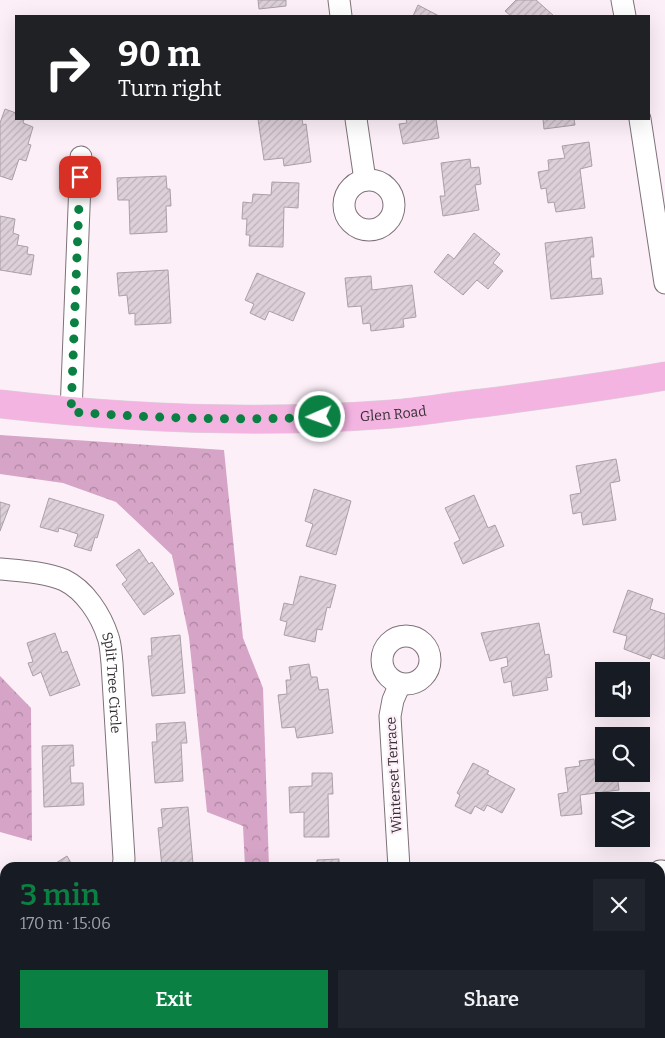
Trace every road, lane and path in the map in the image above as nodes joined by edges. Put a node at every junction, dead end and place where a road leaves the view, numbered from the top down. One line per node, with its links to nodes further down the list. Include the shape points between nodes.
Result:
1 (339, 0): 3 (street)
2 (622, 0): 4 (street)
3 (341, 15)
4 (625, 15)
5 (356, 120): 8 (street)
6 (640, 120): 9 (street)
7 (81, 157): 12 (street)
8 (365, 180)
9 (665, 283)
10 (665, 376): 12 (main road, Glen Road, via 393,414 234,419)
11 (0, 404): 12 (main road, Glen Road)
12 (71, 412)
13 (0, 569): 15 (street, Split Tree Circle, via 40,573 65,581 86,597 108,637)
14 (400, 684): 16 (street, Winterset Terrace, via 390,716)
15 (123, 862)
16 (399, 862)

